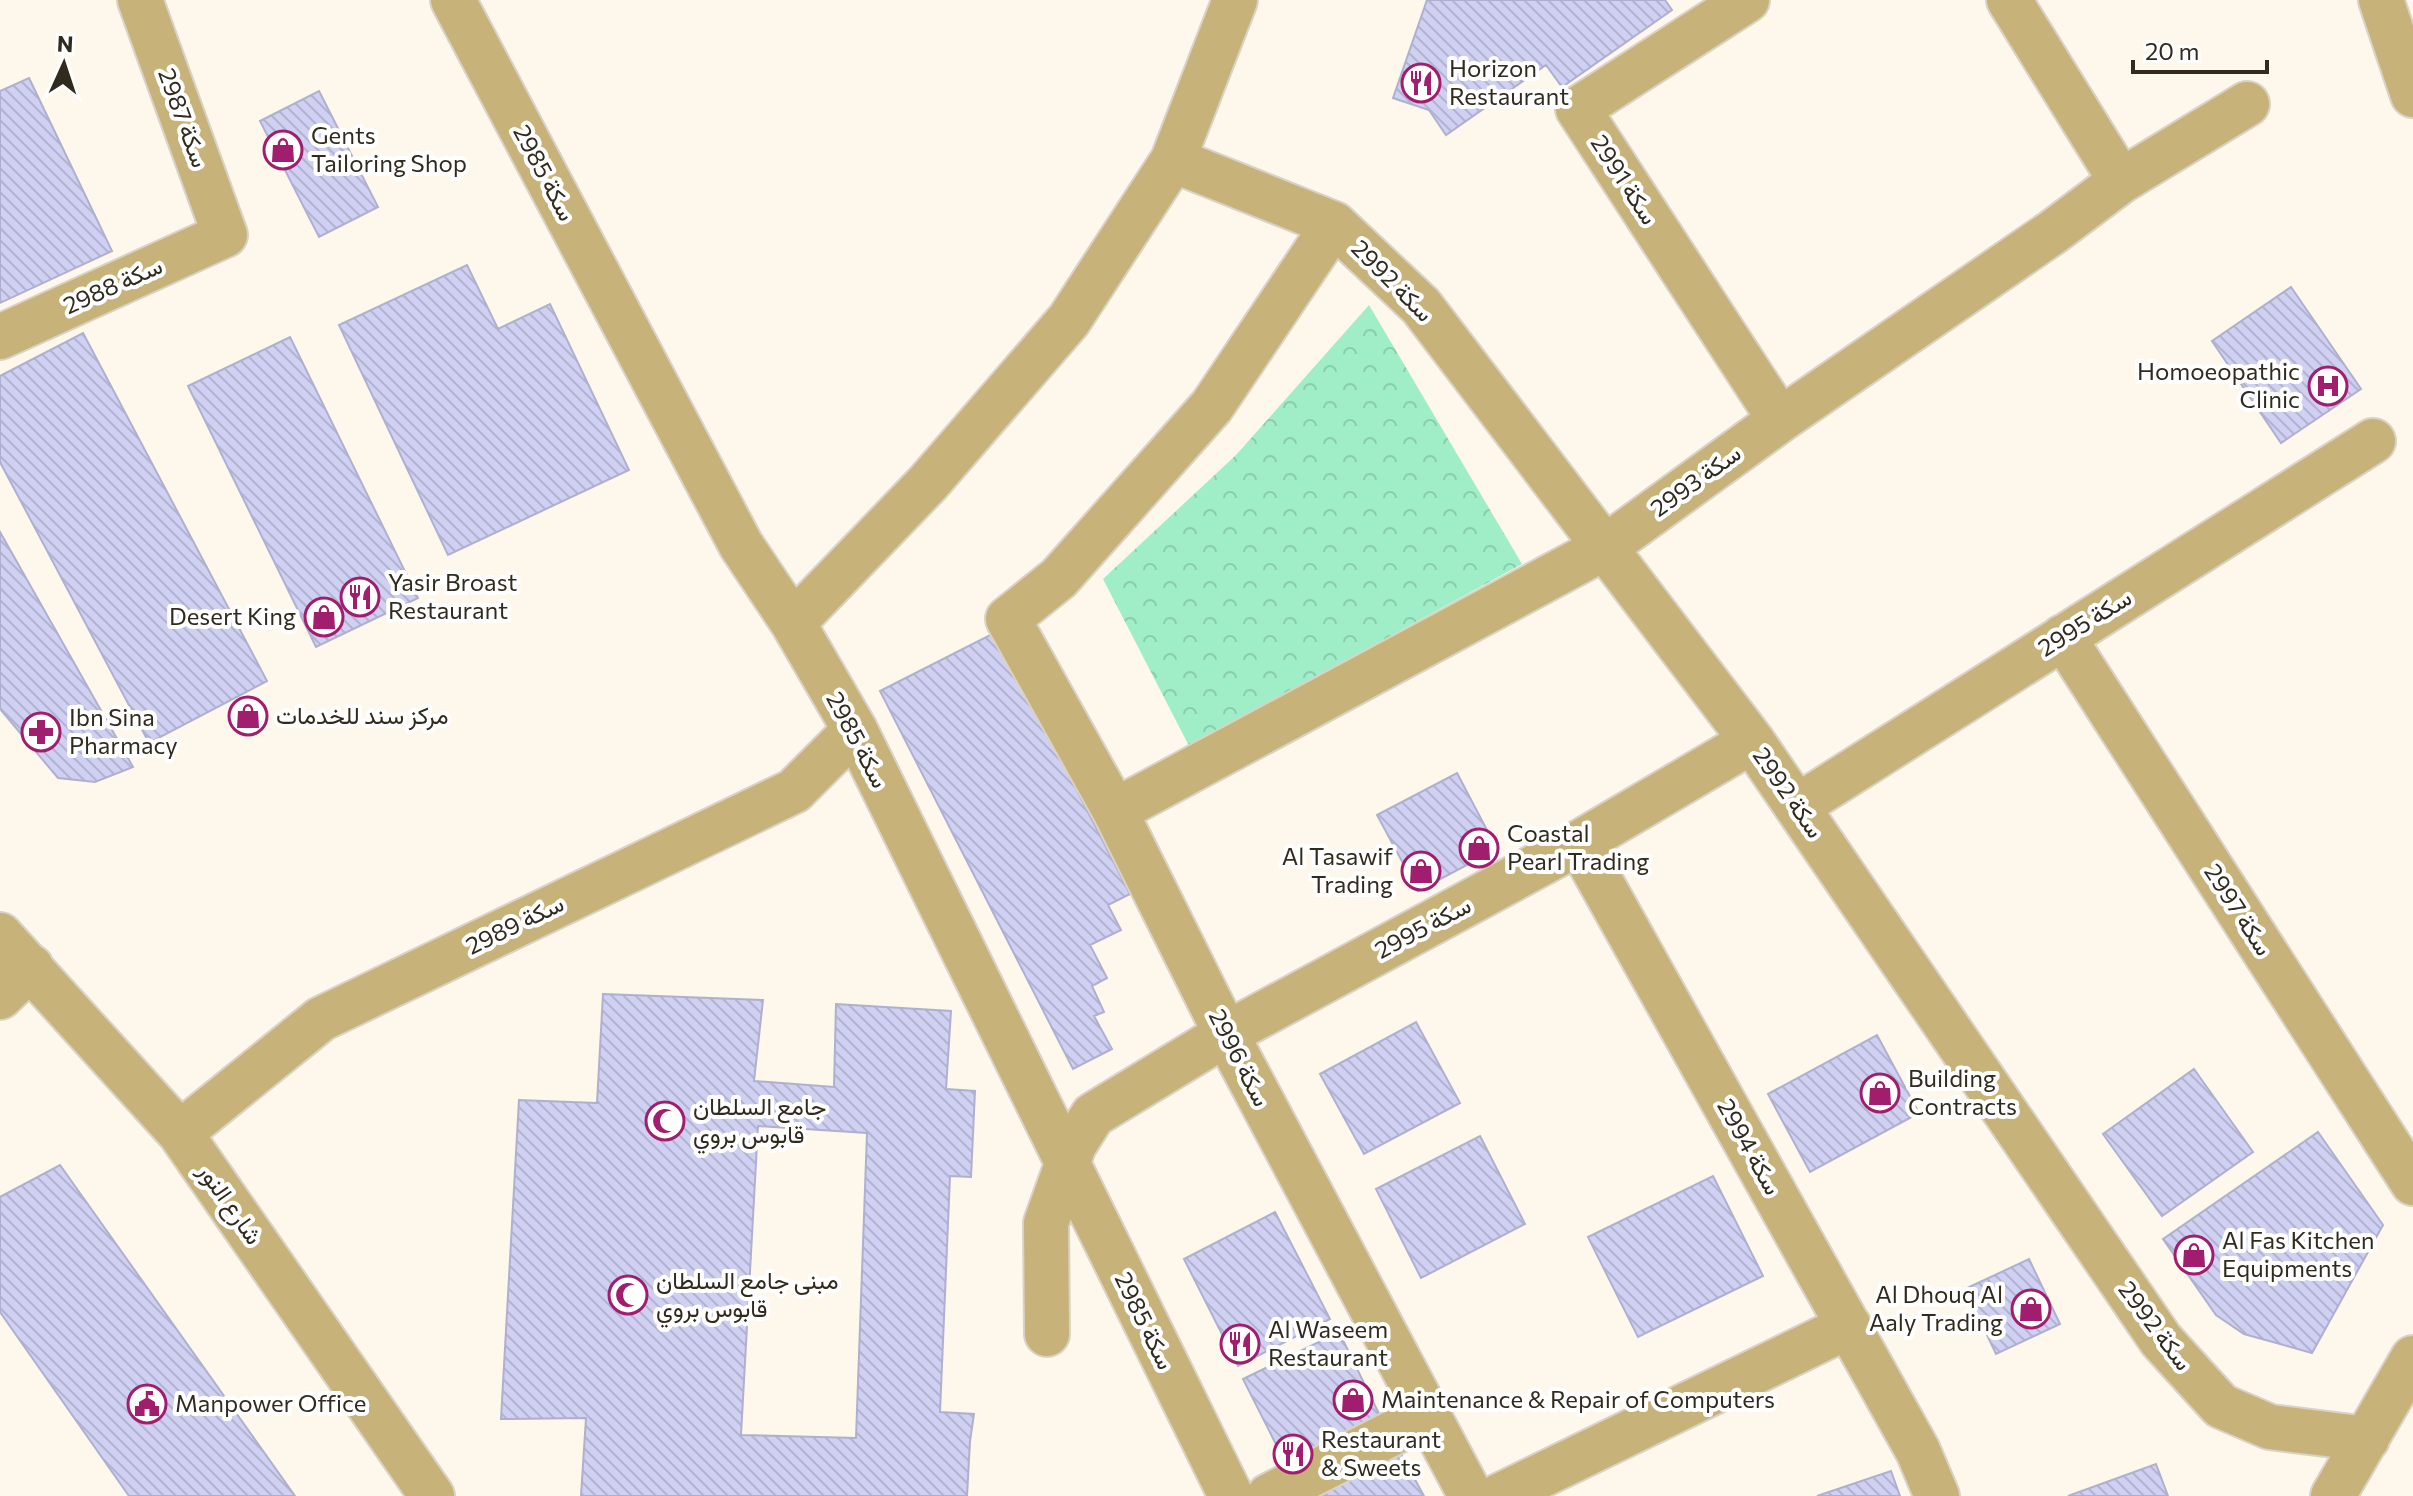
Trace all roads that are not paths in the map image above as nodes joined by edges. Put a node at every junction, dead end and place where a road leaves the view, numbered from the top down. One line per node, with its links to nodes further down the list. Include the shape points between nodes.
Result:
1 (140, 0): 12 (street, سكة 2987)
2 (453, 0): 17 (street, سكة 2985, via 741,545)
3 (1235, 0): 9 (street)
4 (1747, 0): 14 (street, سكة 2991, via 1578,109)
5 (2009, 0): 10 (street)
6 (2381, 0): 7 (street)
7 (2413, 95)
8 (2247, 104): 10 (street, سكة 2993)
9 (1173, 160): 11 (street, سكة 2992); 17 (street, via 1069,320 928,483)
10 (2121, 181): 14 (street, سكة 2993)
11 (1334, 224): 16 (street, سكة 2992, via 1421,306); 22 (street, سكة 2996, via 1212,406 1059,578 1008,619)
12 (225, 235): 13 (street, سكة 2988)
13 (0, 337)
14 (1780, 420): 16 (street, سكة 2993)
15 (2373, 441): 18 (street, سكة 2995)
16 (1604, 548): 20 (street, سكة 2992); 22 (street, سكة 2993)
17 (793, 623): 19 (street, سكة 2985)
18 (2063, 637): 21 (street, سكة 2995); 32 (street, سكة 2997)
19 (855, 730): 28 (street, سكة 2985); 30 (street, سكة 2989, via 794,791 321,1019)
20 (1752, 741): 21 (street, سكة 2992); 23 (street, سكة 2995)
21 (1798, 806): 37 (street, سكة 2992, via 2161,1340 2221,1406 2270,1427)
22 (1115, 811): 27 (street, سكة 2996)
23 (1579, 843): 27 (street, سكة 2995); 33 (street, سكة 2994)
24 (0, 935): 25 (street, شارع النور)
25 (31, 967): 26 (street); 30 (street, شارع النور)
26 (0, 997)
27 (1226, 1034): 29 (street, سكة 2995); 36 (street, سكة 2996)
28 (1039, 1108): 29 (street); 31 (street, سكة 2985)
29 (1093, 1115): 31 (street, سكة 2995)
30 (180, 1133): 38 (street, شارع النور)
31 (1066, 1163): 34 (street, سكة 2995, via 1046,1223); 39 (street, سكة 2985)
32 (2413, 1183)
33 (1849, 1326): 42 (street); 43 (street, سكة 2994)
34 (1047, 1334)
35 (2413, 1358): 37 (street)
36 (1428, 1415): 40 (street); 41 (street, سكة 2996)
37 (2367, 1439): 44 (street)
38 (432, 1496)
39 (1231, 1496)
40 (1269, 1496)
41 (1471, 1496)
42 (1499, 1496)
43 (1937, 1496)
44 (2333, 1496)

